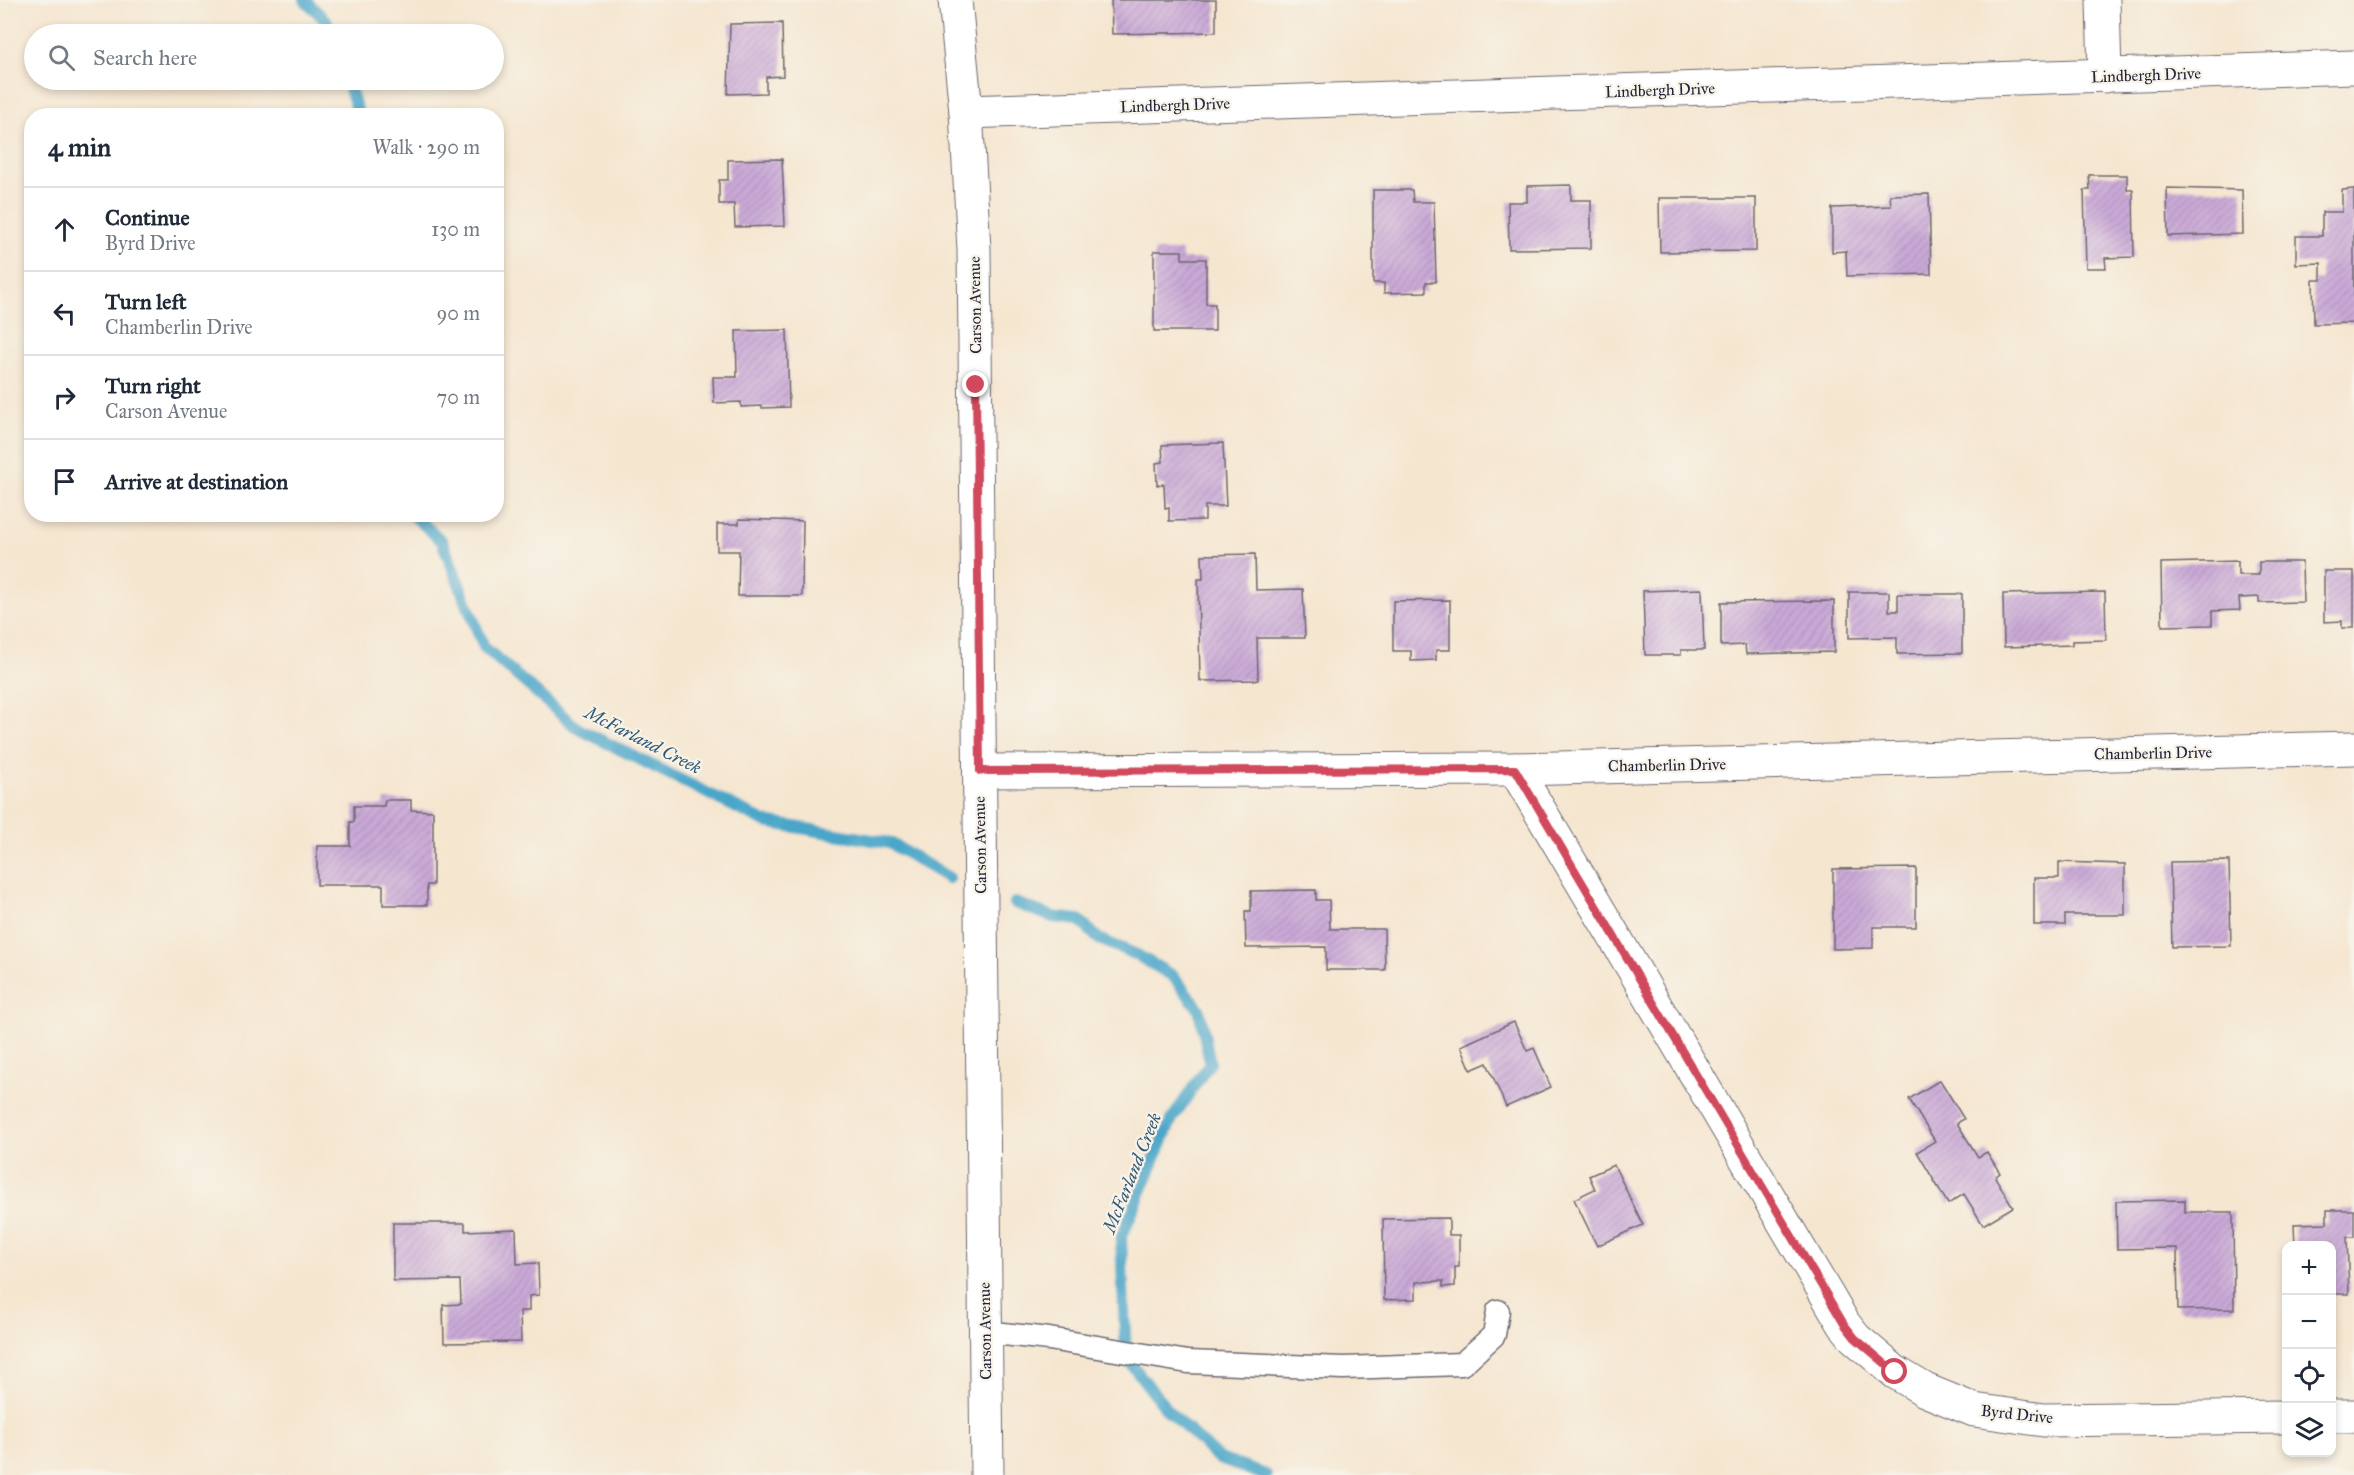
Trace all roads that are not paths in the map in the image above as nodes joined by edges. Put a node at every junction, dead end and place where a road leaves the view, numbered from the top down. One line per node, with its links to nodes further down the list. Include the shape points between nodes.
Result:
1 (955, 0): 5 (street, Carson Avenue)
2 (2103, 0): 4 (street)
3 (2354, 67): 4 (street, Lindbergh Drive)
4 (2105, 76): 5 (street, Lindbergh Drive)
5 (966, 112): 8 (street, Carson Avenue, via 974,249)
6 (2354, 748): 7 (street, Chamberlin Drive)
7 (1515, 769): 8 (street, Chamberlin Drive); 13 (street, Byrd Drive, via 1844,1324 1895,1372 1925,1390 1974,1410 2044,1420)
8 (980, 771): 10 (street, Carson Avenue)
9 (1498, 1311): 10 (lane, via 1494,1335 1462,1364 1343,1368 1188,1362)
10 (985, 1332): 14 (street, Carson Avenue)
11 (2336, 1416): 12 (street)
12 (2354, 1416)
13 (2282, 1417)
14 (987, 1475)

